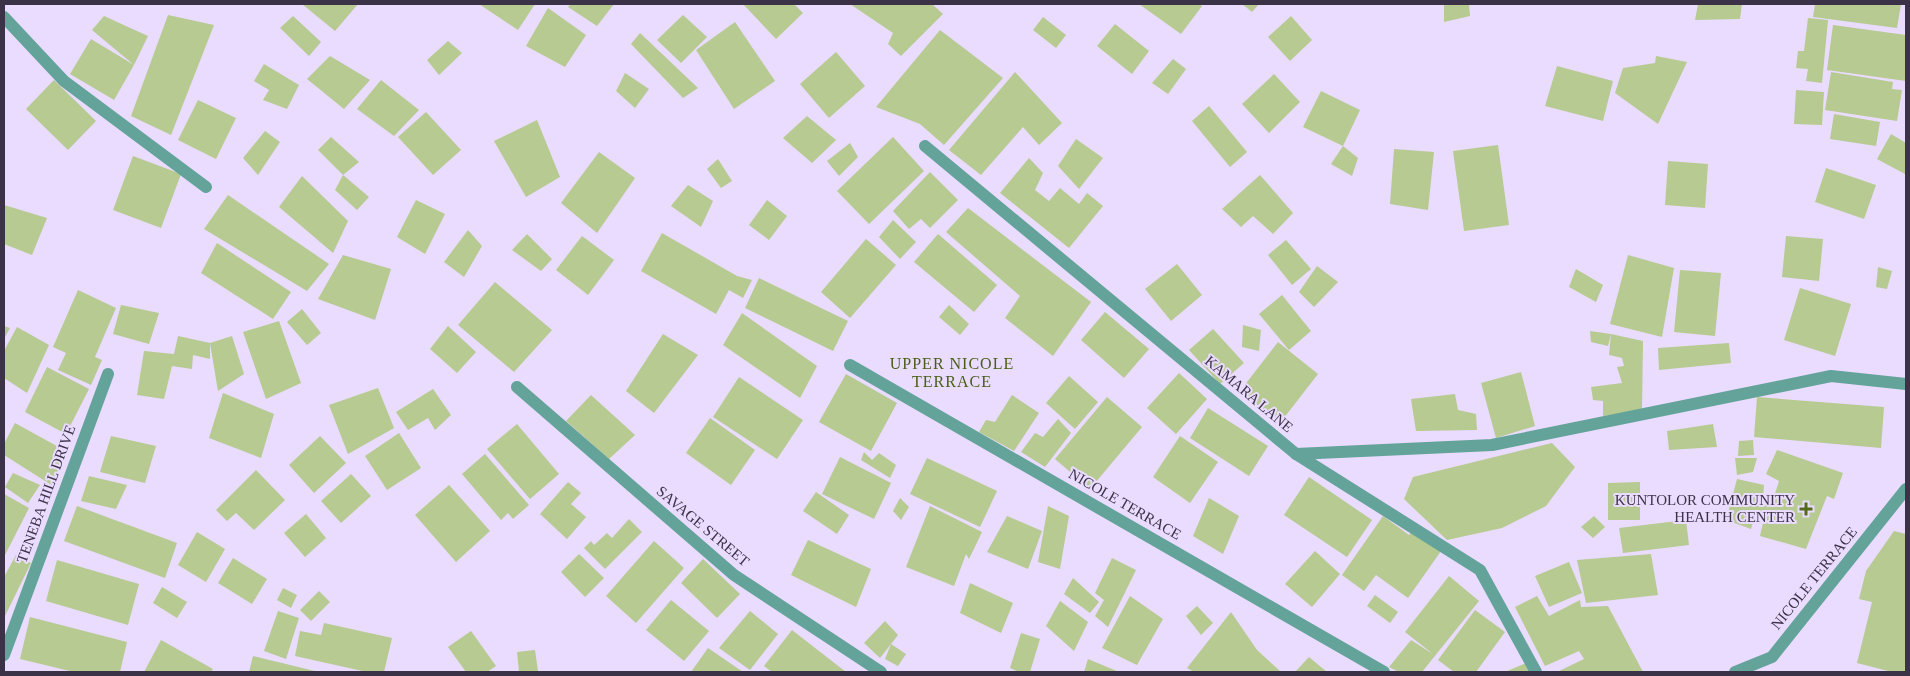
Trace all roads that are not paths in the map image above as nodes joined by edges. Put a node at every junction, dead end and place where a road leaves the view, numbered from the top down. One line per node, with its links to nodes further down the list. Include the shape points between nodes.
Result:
1 (4, 17): 3 (street, via 64,81)
2 (925, 146): 8 (street, KAMARA LANE)
3 (206, 187)
4 (850, 365): 12 (street, NICOLE TERRACE)
5 (108, 374): 10 (street, TENEBA HILL DRIVE)
6 (1906, 384): 8 (street, via 1831,376 1492,444)
7 (517, 387): 11 (street, SAVAGE STREET, via 734,575)
8 (1296, 454): 13 (street, KAMARA LANE, via 1480,570)
9 (1906, 489): 14 (street, NICOLE TERRACE, via 1772,657)
10 (4, 655)
11 (881, 672)
12 (1384, 672)
13 (1536, 672)
14 (1735, 672)

